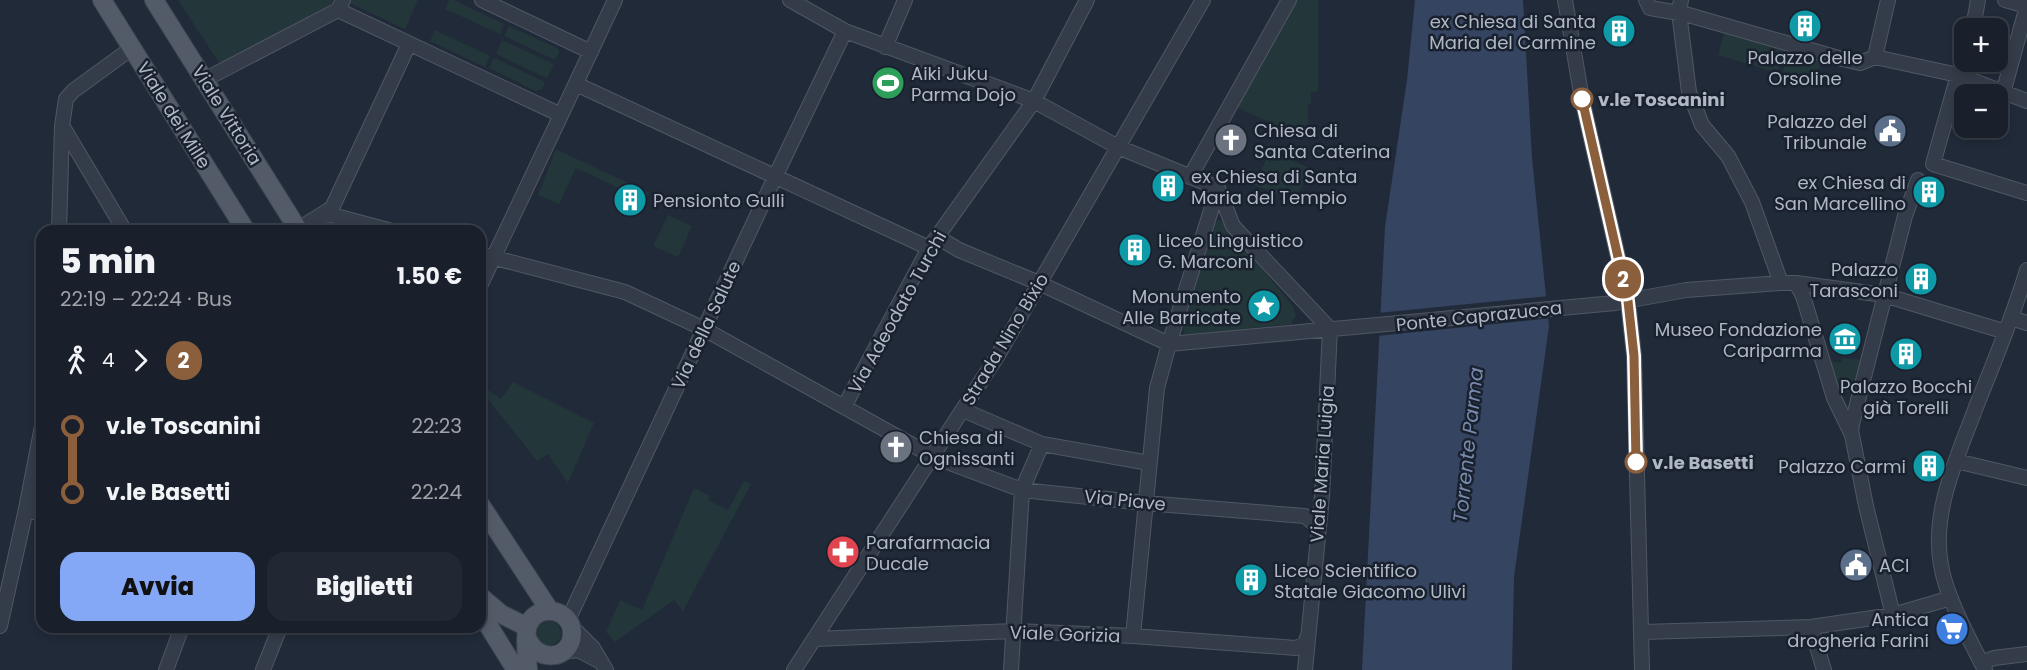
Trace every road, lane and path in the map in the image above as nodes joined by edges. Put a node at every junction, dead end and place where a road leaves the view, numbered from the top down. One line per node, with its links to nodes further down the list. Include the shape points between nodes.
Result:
1 (102, 0): 22 (main road, Viale dei Mille)
2 (154, 0): 27 (main road, Viale Vittoria)
3 (482, 0): 23 (street)
4 (615, 0): 23 (street)
5 (790, 0): 19 (street)
6 (905, 0): 21 (street)
7 (1087, 0): 32 (street, Via Adeodato Turchi)
8 (1203, 0): 36 (street, Strada Nino Bixio)
9 (1289, 0): 39 (street)
10 (1565, 0): 59 (street, via 1582,99)
11 (1646, 0): 16 (street, via 1650,8)
12 (1888, 0): 24 (street)
13 (1978, 0): 18 (street)
14 (2005, 0): 17 (street)
15 (340, 5): 20 (street); 27 (street)
16 (1680, 6): 24 (street, via 1851,61 1860,63); 55 (street, via 1689,92 1702,125 1728,156 1752,202)
17 (2027, 6): 30 (street)
18 (1975, 18)
19 (845, 31): 21 (street); 38 (street, Via della Salute)
20 (409, 44): 34 (street); 44 (street, via 334,205)
21 (885, 47): 32 (street)
22 (132, 48): 35 (street, via 73,91 66,99); 47 (main road, Viale dei Mille)
23 (591, 51): 28 (street)
24 (1875, 57): 26 (street)
25 (1959, 72): 26 (street)
26 (1958, 75): 29 (street); 43 (street, via 1933,164)
27 (204, 80): 48 (main road, Viale Vittoria)
28 (576, 84): 34 (street); 38 (street)
29 (1980, 84)
30 (2005, 84)
31 (2008, 95): 33 (street)
32 (1034, 101): 36 (street); 51 (street, Via Adeodato Turchi)
33 (2027, 101)
34 (561, 116): 52 (street)
35 (62, 126): 37 (street); 40 (street)
36 (1118, 147): 39 (street); 54 (street, Strada Nino Bixio)
37 (88, 171): 40 (street, via 73,170); 46 (street)
38 (775, 177): 51 (street); 62 (street, Via della Salute)
39 (1190, 177): 42 (street)
40 (61, 180): 45 (street)
41 (1918, 180): 57 (street)
42 (1218, 188): 63 (street, via 1233,226); 65 (street)
43 (2027, 193)
44 (322, 216): 49 (street); 50 (street)
45 (59, 225)
46 (121, 225)
47 (242, 225)
48 (295, 225)
49 (307, 225)
50 (370, 225)
51 (933, 243): 54 (street); 66 (street, Via Adeodato Turchi)
52 (487, 256): 62 (street, Via Piave, via 625,292)
53 (2027, 270): 58 (street)
54 (1039, 283): 65 (street); 67 (street, Strada Nino Bixio)
55 (1781, 283): 56 (street, Ponte Caprazucca); 59 (street, Ponte Caprazucca, via 1686,290)
56 (1796, 283): 57 (street, Ponte Caprazucca); 68 (street, via 1834,399)
57 (1884, 295): 64 (street, Ponte Caprazucca); 68 (street)
58 (2023, 295): 60 (street)
59 (1628, 301): 63 (street, Ponte Caprazucca); 91 (street, via 1634,356)
60 (2011, 318): 61 (street); 64 (street)
61 (2027, 323)
62 (704, 329): 66 (street, Via Piave); 86 (street, Via della Salute)
63 (1330, 330): 65 (street, Ponte Caprazucca); 80 (street, Viale Maria Luigia)
64 (2006, 332): 72 (street)
65 (1169, 344): 73 (street, via 1157,388)
66 (844, 407): 71 (street, Via Piave)
67 (963, 410): 69 (street); 71 (street, Strada Nino Bixio)
68 (1852, 435): 84 (street)
69 (1042, 444): 73 (street); 75 (street)
70 (36, 457): 77 (street)
71 (934, 457): 75 (street, Via Piave); 96 (street, Strada Nino Bixio)
72 (1956, 461): 74 (street); 81 (street, via 1941,514 1939,540 1941,565)
73 (1149, 463): 76 (street)
74 (2027, 478)
75 (1022, 490): 76 (street, Via Piave); 89 (street)
76 (1145, 503): 80 (street, Via Piave, via 1305,516); 95 (street)
77 (26, 509): 78 (street); 87 (street)
78 (36, 512)
79 (486, 513): 83 (main road)
80 (1318, 527): 94 (street, Viale Maria Luigia)
81 (1951, 598): 84 (street); 100 (street)
82 (486, 601): 90 (main road)
83 (550, 611): 86 (main road, via 560,613); 90 (main road, via 536,615)
84 (1893, 615): 88 (street)
85 (486, 622): 103 (main road)
86 (569, 622): 97 (main road, via 571,640); 99 (street, via 592,646)
87 (0, 626)
88 (1811, 627): 91 (street); 110 (street)
89 (1014, 631): 95 (street, Viale Gorizia); 96 (street, Viale Gorizia); 107 (street)
90 (527, 632): 97 (main road, via 538,653); 104 (main road)
91 (1641, 632): 109 (street)
92 (180, 633): 101 (street)
93 (278, 633): 102 (street)
94 (1308, 635): 95 (street, Viale Gorizia, via 1306,643 1296,648); 108 (street, Viale Maria Luigia)
95 (1133, 636)
96 (814, 639): 106 (street, Strada Nino Bixio)
97 (560, 653): 99 (street, via 578,650); 105 (main road)
98 (2027, 654): 100 (street, via 1994,658)
99 (603, 666)
100 (1983, 667)
101 (166, 670)
102 (263, 670)
103 (516, 670)
104 (528, 670)
105 (547, 670)
106 (794, 670)
107 (1011, 670)
108 (1305, 670)
109 (1642, 670)
110 (1824, 670)

